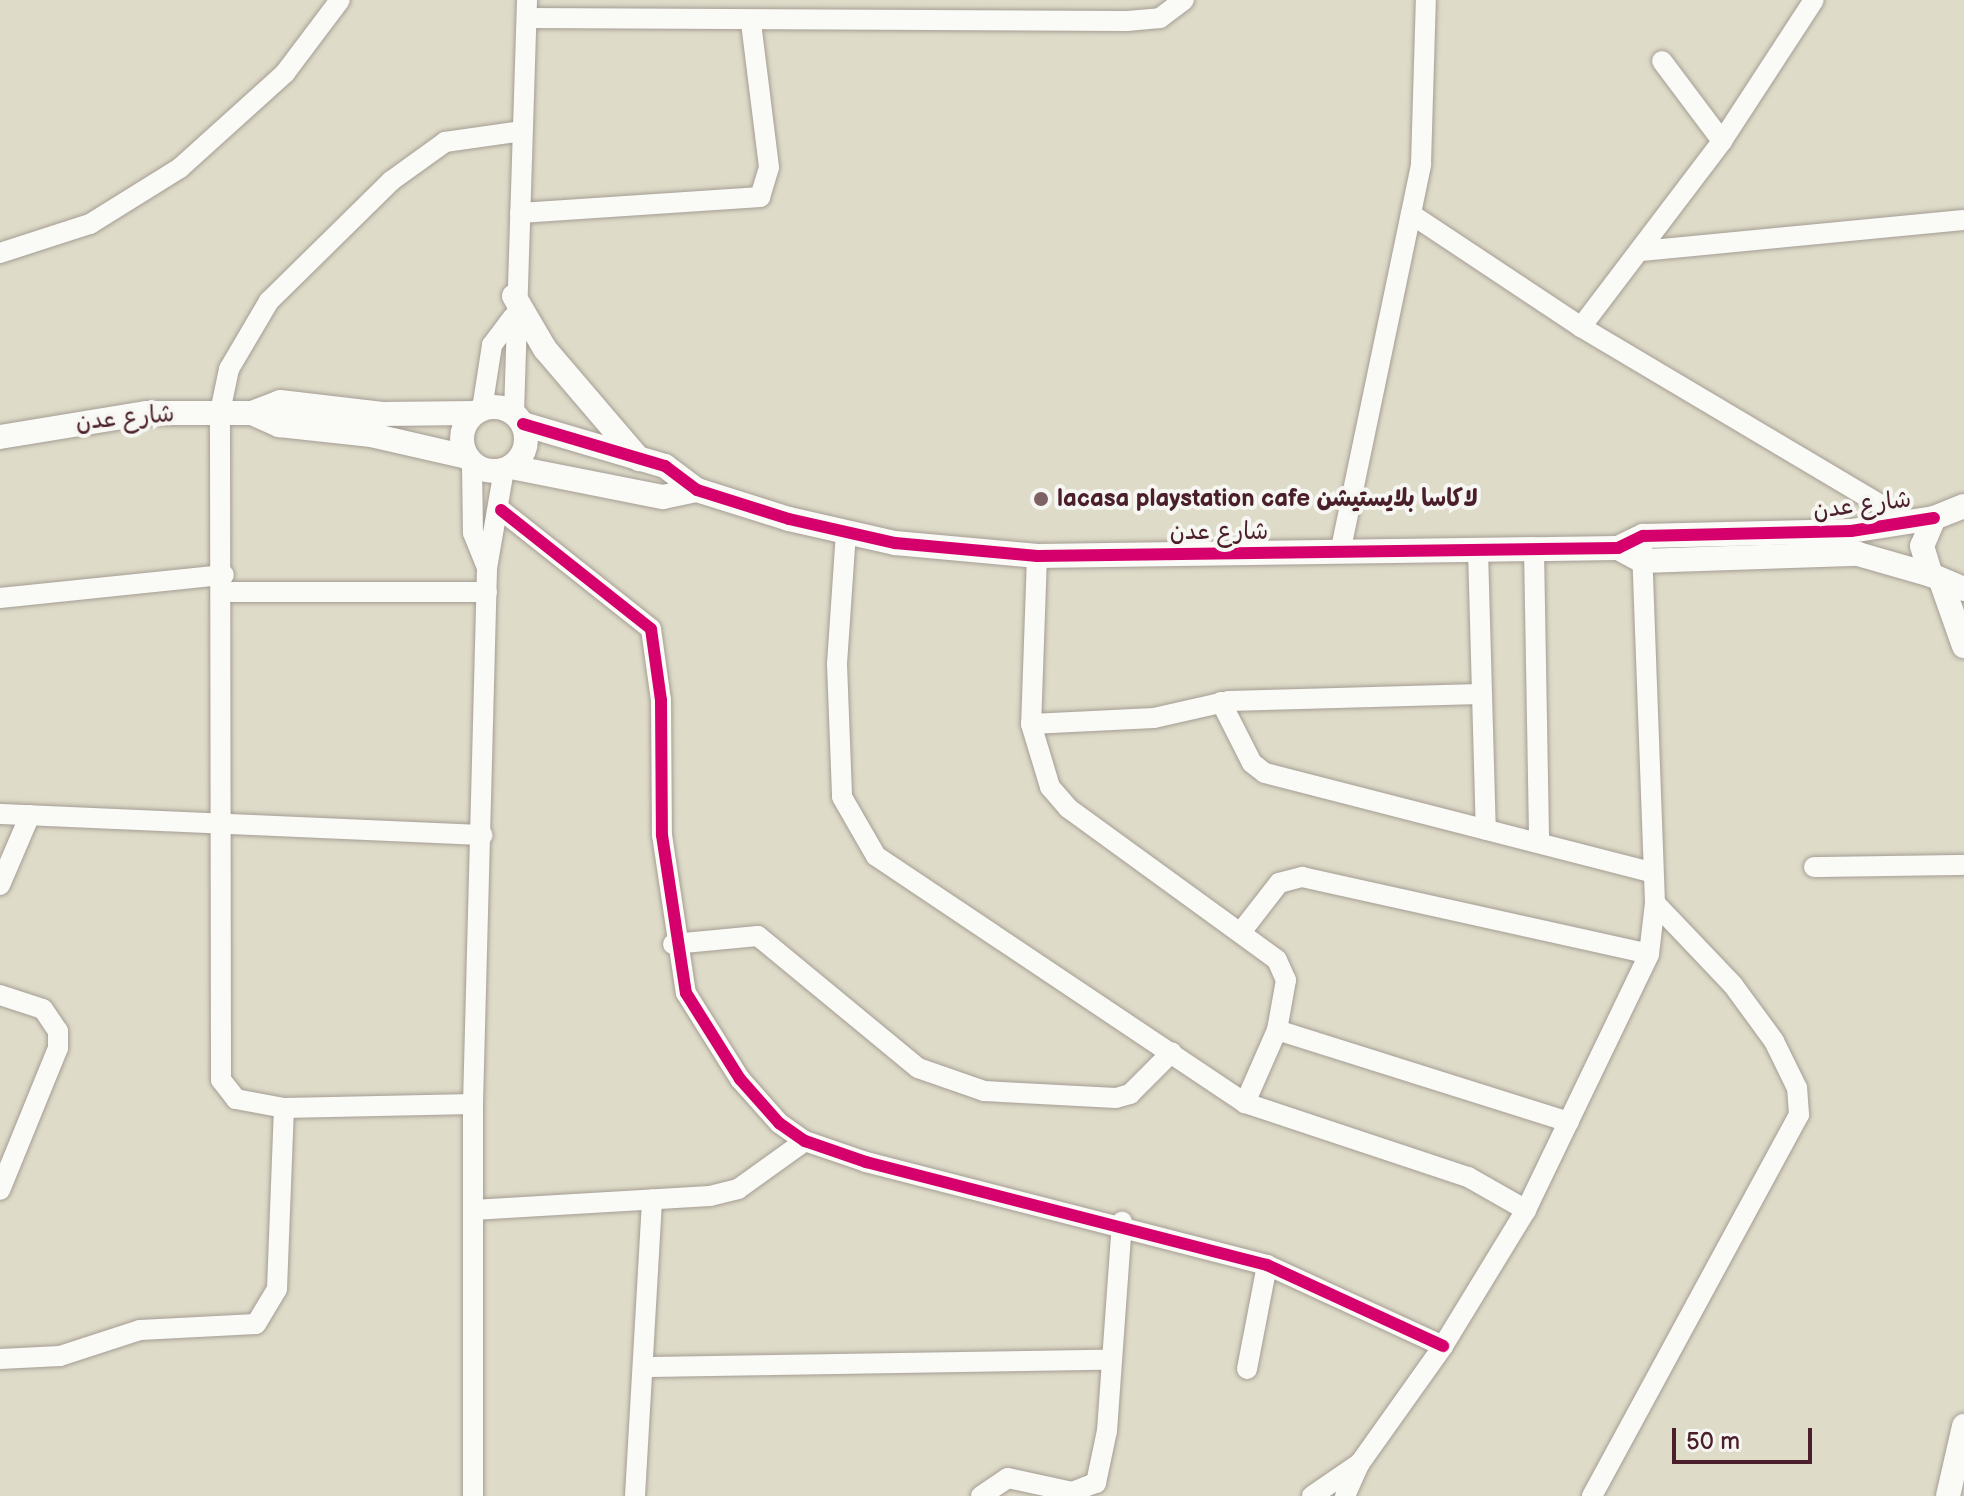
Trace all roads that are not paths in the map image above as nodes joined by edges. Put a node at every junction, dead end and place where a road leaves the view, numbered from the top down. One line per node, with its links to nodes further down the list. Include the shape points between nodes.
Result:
1 (340, 0): 14 (street, via 285,73 180,168 90,224)
2 (1184, 0): 6 (street, via 1160,18 1127,21)
3 (1426, 0): 11 (street, via 1421,164)
4 (1814, 0): 9 (street)
5 (528, 9): 6 (street); 8 (street)
6 (751, 23): 10 (street, via 769,167 760,197)
7 (1662, 61): 9 (street)
8 (522, 131): 10 (street); 18 (street, via 445,142 391,181 269,301 242,340)
9 (1722, 141): 13 (street)
10 (520, 213): 15 (street)
11 (1411, 214): 16 (street); 33 (street)
12 (1964, 220): 13 (street)
13 (1641, 251): 16 (street)
14 (0, 253)
15 (514, 306): 17 (street, via 492,345); 20 (street); 22 (street)
16 (1581, 327): 26 (street)
17 (478, 411): 19 (street, شارع عدن, via 382,414 280,402); 20 (street); 23 (street, via 462,434)
18 (220, 412): 19 (street, شارع عدن); 21 (street, شارع عدن, via 104,418); 37 (street)
19 (252, 413): 23 (street, شارع عدن, via 279,425 371,435)
20 (519, 419): 22 (street, شارع عدن); 24 (street, via 524,448)
21 (0, 437)
22 (639, 459): 25 (street, شارع عدن, via 665,466)
23 (470, 460): 24 (street); 36 (street, via 473,533)
24 (507, 469): 25 (street, شارع عدن, via 663,497); 27 (street)
25 (697, 490): 28 (street, شارع عدن)
26 (1945, 509): 29 (street, شارع عدن, via 1780,535); 38 (street, via 1922,546)
27 (501, 510): 36 (street); 57 (street, via 651,629)
28 (846, 532): 34 (street, شارع عدن); 61 (street, via 836,734 842,797 860,840 904,877)
29 (1643, 536): 30 (street, شارع عدن); 35 (street)
30 (1618, 548): 31 (street, شارع عدن); 35 (street, شارع عدن)
31 (1534, 549): 32 (street, شارع عدن); 50 (street)
32 (1478, 550): 33 (street, شارع عدن); 42 (street)
33 (1340, 553): 34 (street, شارع عدن)
34 (1037, 556): 44 (street)
35 (1642, 561): 38 (street, شارع عدن, via 1858,554); 53 (street)
36 (487, 568): 39 (street)
37 (224, 583): 39 (street); 40 (street); 47 (street)
38 (1946, 583): 41 (street)
39 (487, 592): 49 (street)
40 (0, 598)
41 (1964, 646)
42 (1480, 694): 43 (street); 48 (street)
43 (1221, 702): 44 (street, via 1154,718); 48 (street, via 1252,763 1265,773)
44 (1031, 724): 56 (street, via 1039,763 1068,808)
45 (0, 814): 46 (street)
46 (30, 815): 47 (street); 54 (street)
47 (223, 822): 49 (street); 64 (street, via 221,1080 236,1099)
48 (1486, 830): 50 (street)
49 (483, 835): 63 (street)
50 (1539, 842): 53 (street)
51 (1964, 865): 52 (street)
52 (1814, 867)
53 (1651, 872): 55 (street)
54 (0, 885)
55 (1655, 903): 58 (street); 85 (street, via 1733,985 1774,1041 1797,1088 1799,1115)
56 (1241, 932): 58 (street, via 1279,883 1302,877); 60 (street, via 1277,960 1286,980)
57 (673, 944): 61 (street, via 758,936 918,1068 984,1091 1116,1098 1130,1094); 66 (street, via 700,1022 762,1106)
58 (1649, 954): 65 (street)
59 (0, 995): 67 (street, via 43,1009 58,1039)
60 (1277, 1030): 62 (street); 65 (street)
61 (1172, 1052): 62 (street)
62 (1245, 1103): 70 (street, via 1468,1177)
63 (473, 1104): 64 (street); 69 (street)
64 (284, 1108): 74 (street, via 277,1289 256,1324 140,1330 60,1356)
65 (1569, 1122): 70 (street)
66 (805, 1141): 68 (street, via 738,1189); 71 (street, via 931,1180)
67 (0, 1190)
68 (652, 1199): 69 (street); 76 (street)
69 (473, 1210): 80 (street)
70 (1526, 1210): 73 (street)
71 (1122, 1222): 72 (street); 75 (street)
72 (1267, 1265): 73 (street); 77 (street)
73 (1443, 1346): 79 (street)
74 (0, 1359)
75 (1108, 1360): 76 (street); 82 (street, via 1107,1431 1096,1483 1072,1492 1008,1478)
76 (644, 1367): 81 (street)
77 (1247, 1369)
78 (1964, 1426): 86 (street)
79 (1360, 1463): 83 (street); 84 (street)
80 (473, 1496)
81 (635, 1496)
82 (981, 1496)
83 (1312, 1496)
84 (1345, 1496)
85 (1592, 1496)
86 (1948, 1496)

